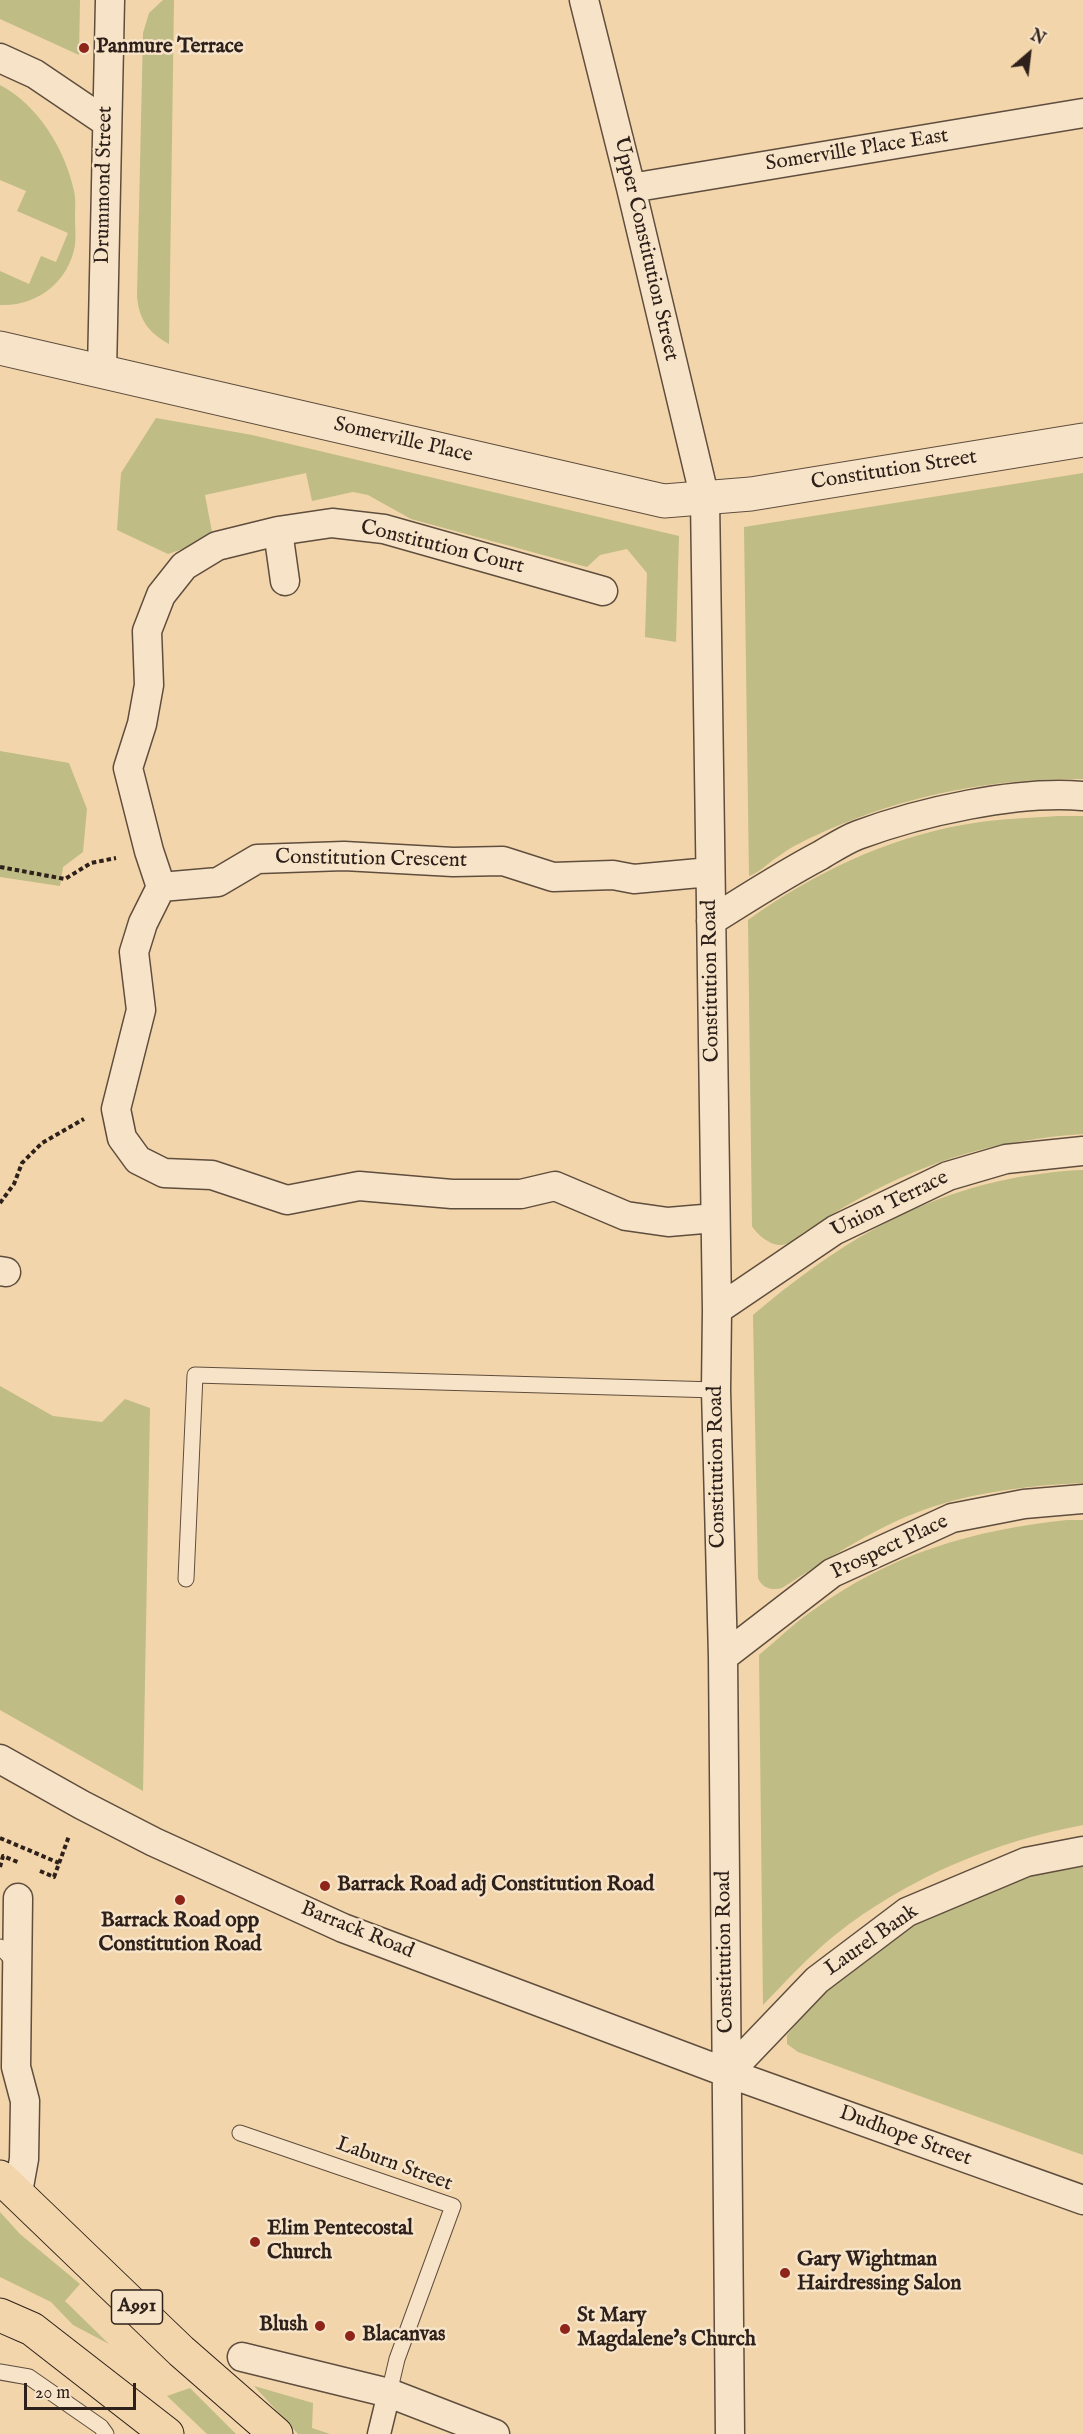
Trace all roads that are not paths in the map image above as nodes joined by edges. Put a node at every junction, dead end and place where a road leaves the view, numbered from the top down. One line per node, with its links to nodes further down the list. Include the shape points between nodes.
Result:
1 (110, 0): 5 (street, Drummond Street)
2 (584, 0): 6 (street, Upper Constitution Street)
3 (0, 58): 5 (street, via 35,74)
4 (1083, 113): 6 (street, Somerville Place East)
5 (106, 122): 8 (street, Drummond Street)
6 (631, 188): 10 (street, Upper Constitution Street)
7 (0, 348): 8 (street, Somerville Place)
8 (102, 371): 10 (street, Somerville Place, via 664,501)
9 (1083, 440): 10 (street, Constitution Street)
10 (705, 499): 15 (street, Constitution Road)
11 (278, 531): 12 (street); 13 (street, Constitution Court, via 332,523 384,529); 16 (street, Constitution Court, via 217,546 184,566 161,595 147,631 149,685 129,768)
12 (285, 581)
13 (603, 591)
14 (1083, 796): 17 (street, via 1015,799 937,811 856,836 785,874)
15 (710, 872): 16 (street, Constitution Crescent, via 634,879 613,875 553,877 503,861 344,856 257,859 218,882); 17 (street, Constitution Road)
16 (161, 887): 19 (street, via 134,952 141,1010 116,1109 122,1138 138,1160 164,1173 212,1175 287,1200 359,1186 452,1194 520,1194 555,1186 626,1216 669,1222)
17 (711, 921): 19 (street, Constitution Road)
18 (1083, 1151): 20 (street, Union Terrace, via 1005,1159 948,1176 835,1230)
19 (716, 1218): 20 (street, Constitution Road)
20 (717, 1310): 21 (street, Constitution Road)
21 (716, 1390): 23 (lane, via 195,1375); 24 (street, Constitution Road)
22 (1083, 1499): 24 (street, Prospect Place, via 1024,1504 952,1518 832,1573)
23 (186, 1579)
24 (723, 1657): 30 (street, Constitution Road)
25 (0, 1759): 30 (street, Barrack Road, via 154,1842 343,1928)
26 (1083, 1851): 30 (street, Laurel Bank, via 1026,1862 907,1912 817,1980)
27 (18, 1898): 28 (street)
28 (9, 1955): 29 (street)
29 (8, 2073): 32 (street, via 25,2101 24,2159)
30 (728, 2073): 33 (street, Dudhope Street); 43 (street, Constitution Road)
31 (240, 2133): 37 (lane, Laburn Street, via 453,2206 397,2359)
32 (9, 2185): 40 (main road, A991, via 181,2351)
33 (1083, 2200)
34 (0, 2315): 39 (main road, via 32,2329)
35 (242, 2357): 37 (street)
36 (0, 2372): 38 (lane, via 28,2377)
37 (389, 2393): 41 (street); 42 (street)
38 (106, 2434)
39 (167, 2434)
40 (276, 2434)
41 (379, 2434)
42 (495, 2434)
43 (730, 2434)

